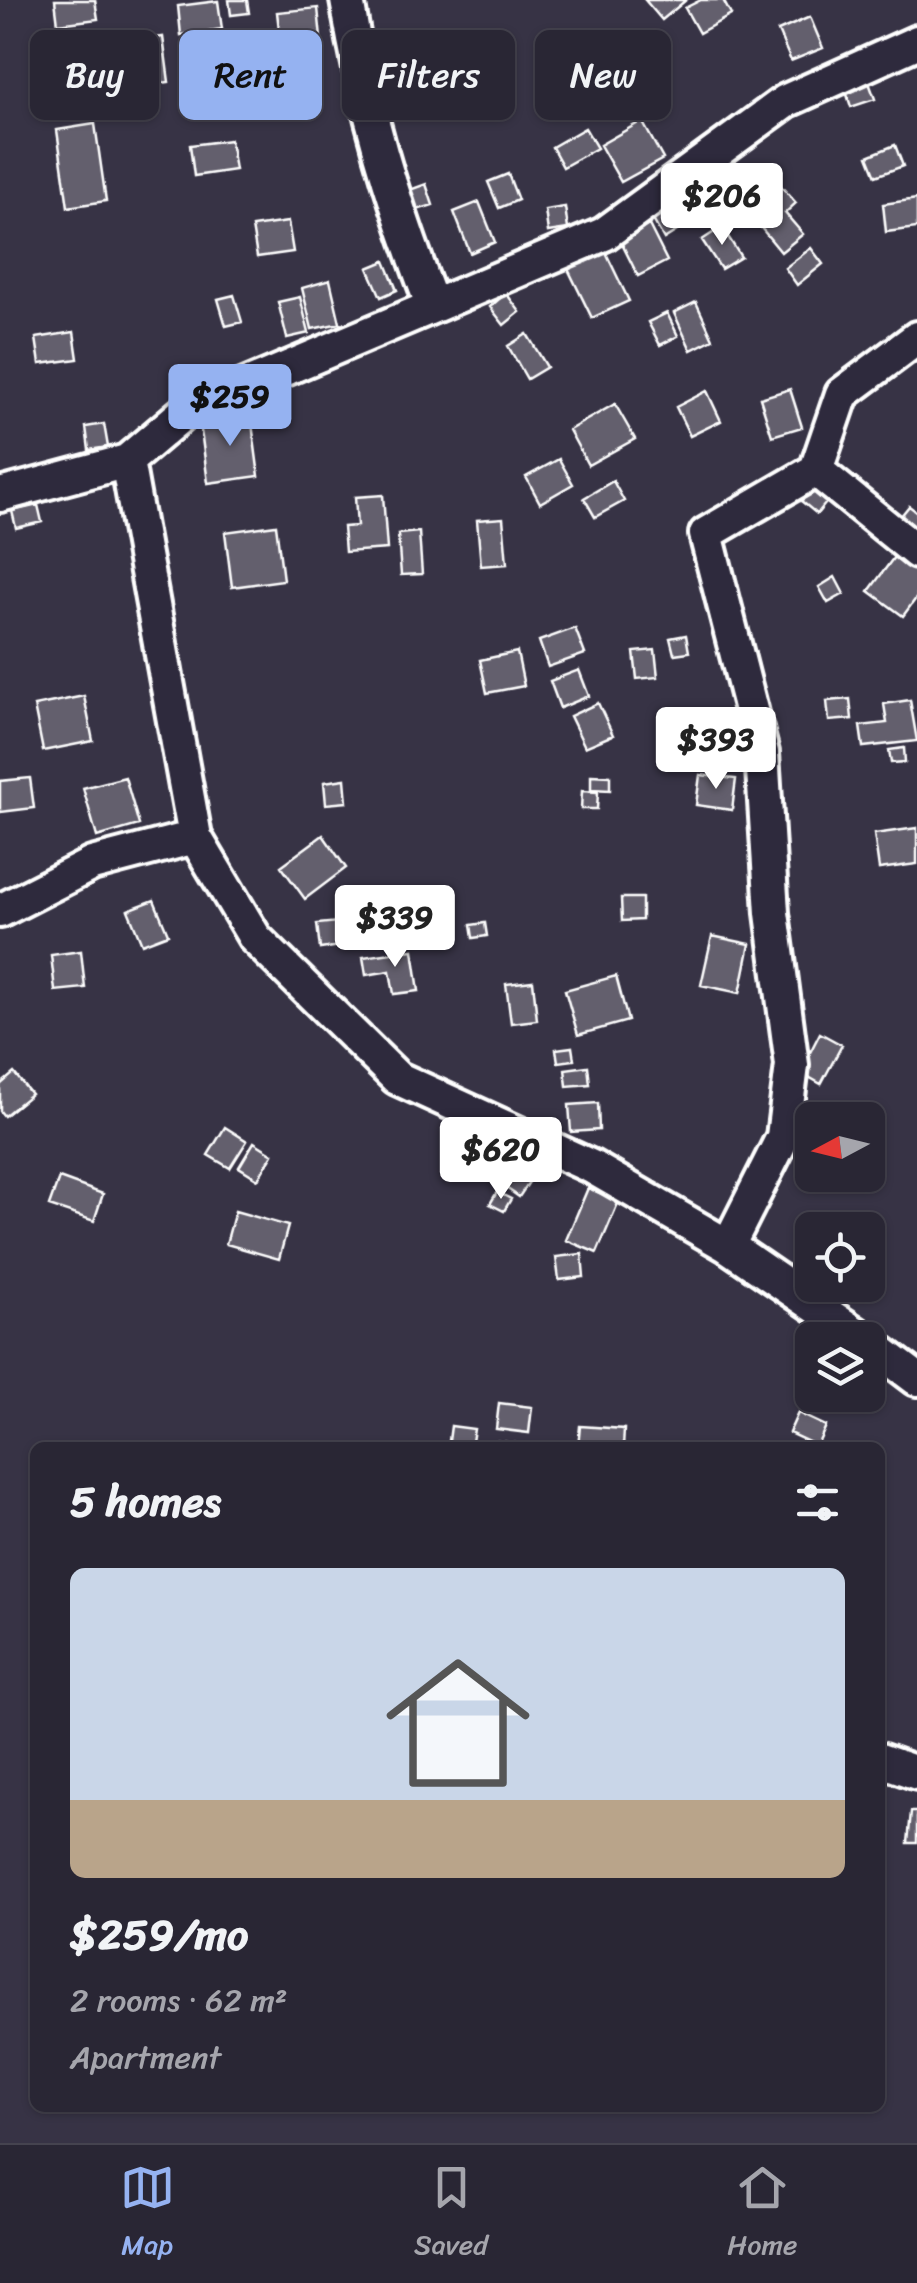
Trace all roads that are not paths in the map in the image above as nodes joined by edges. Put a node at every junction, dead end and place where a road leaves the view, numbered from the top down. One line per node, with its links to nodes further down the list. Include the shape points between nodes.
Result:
1 (347, 0): 3 (street, via 363,98)
2 (917, 42): 3 (street, via 786,101 604,234)
3 (432, 304): 5 (street, via 186,411)
4 (917, 338): 6 (street, via 842,394)
5 (127, 461): 7 (street); 9 (street)
6 (816, 470): 8 (street); 11 (street, via 706,534 762,753 772,913 792,1065 783,1137)
7 (0, 495)
8 (917, 552)
9 (195, 837): 10 (street, via 92,864); 11 (street, via 256,938 397,1078 592,1167)
10 (0, 910)
11 (728, 1246): 12 (street)
12 (838, 1322)
13 (885, 1355): 14 (street)
14 (917, 1379)
15 (885, 1762): 16 (street)
16 (917, 1773)

